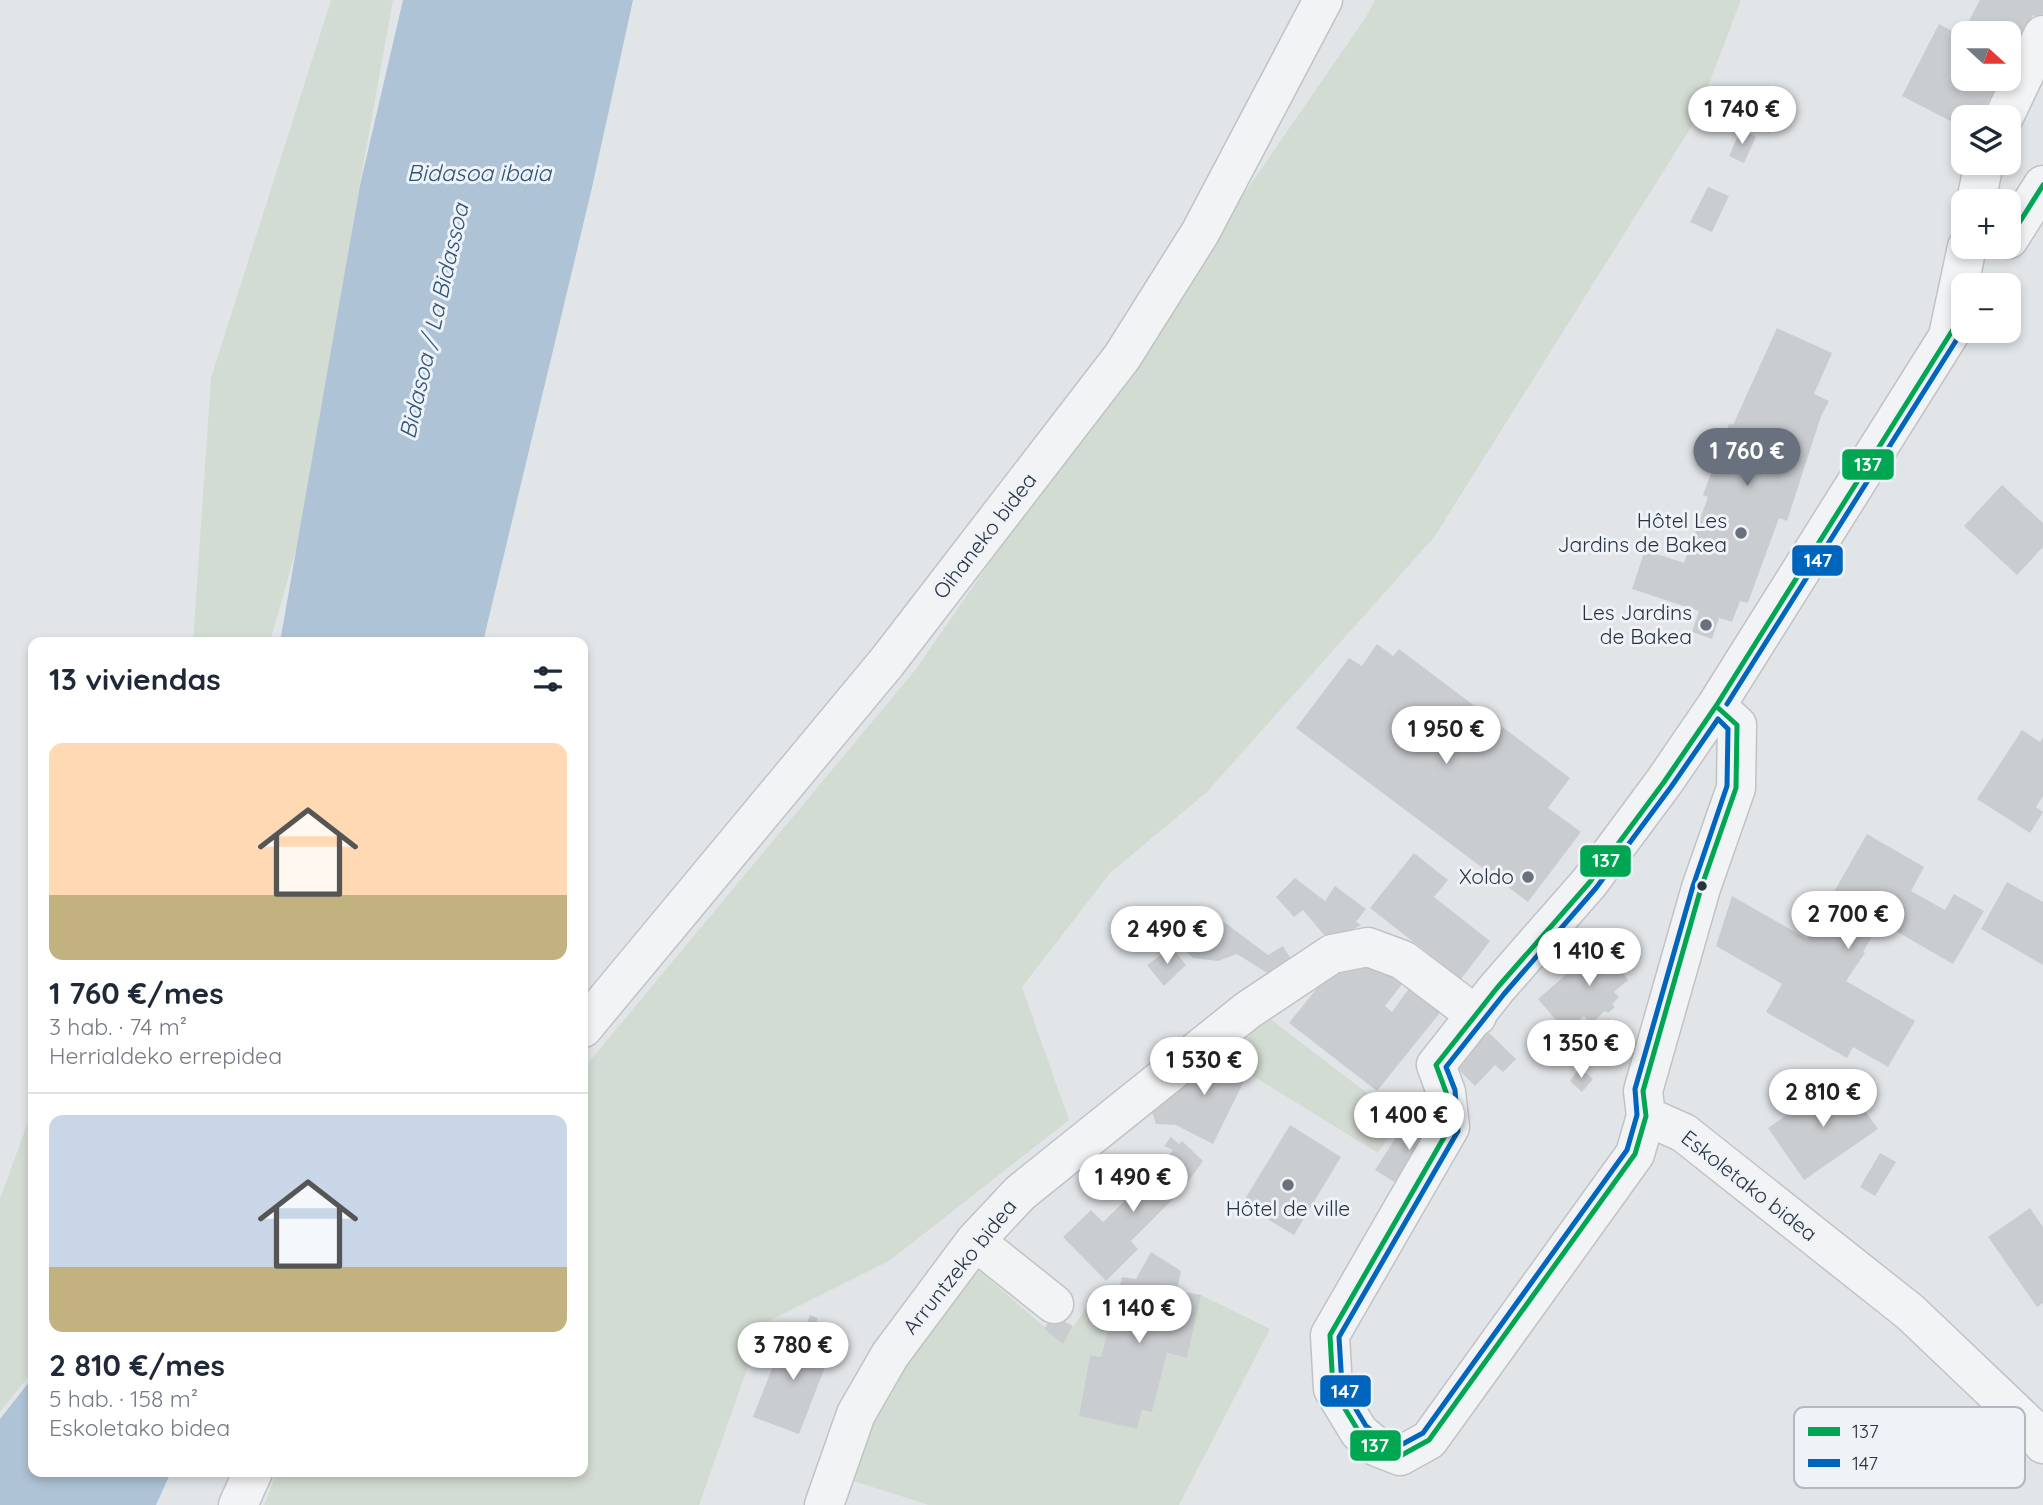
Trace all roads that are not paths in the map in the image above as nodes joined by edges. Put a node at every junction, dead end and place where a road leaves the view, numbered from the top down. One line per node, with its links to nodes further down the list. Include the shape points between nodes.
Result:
1 (1323, 0): 9 (street, Oihaneko bidea, via 1200,233 1122,357 887,662)
2 (2043, 35): 3 (street)
3 (2010, 105)
4 (2043, 185): 5 (street)
5 (2021, 220)
6 (1951, 332): 7 (street)
7 (1716, 706): 8 (street, via 1589,883); 10 (street, via 1737,725 1736,788 1701,888 1643,1091)
8 (1477, 1016): 10 (street, via 1436,1065 1451,1127 1330,1335 1334,1390 1359,1432 1377,1447 1399,1456 1429,1440 1635,1154); 11 (street, Arruntzeko bidea, via 1403,960 1368,947 1332,954 1248,1010 1140,1095 1020,1192)
9 (588, 1022)
10 (1646, 1116): 13 (street, Eskoletako bidea, via 1684,1133 1910,1312)
11 (975, 1241): 12 (street); 18 (street, Arruntzeko bidea, via 890,1355 856,1415)
12 (1054, 1304)
13 (2010, 1407)
14 (2025, 1422): 15 (street, Eskoletako bidea)
15 (2043, 1444)
16 (251, 1477): 17 (street)
17 (237, 1505)
18 (824, 1505)

